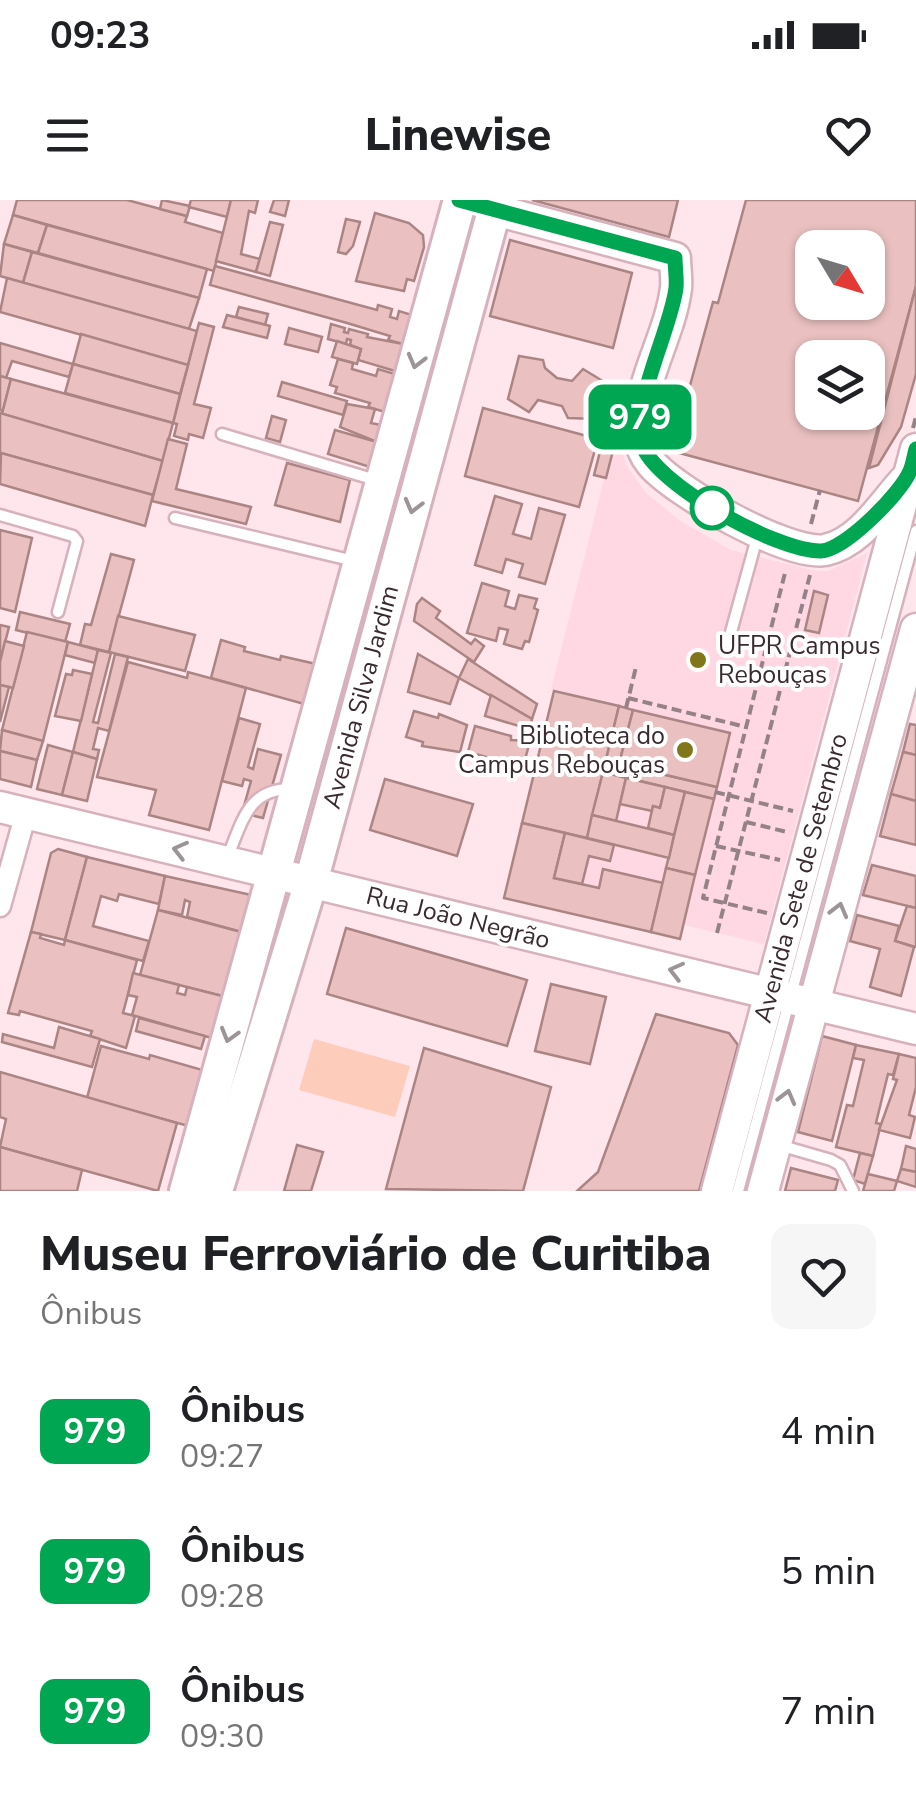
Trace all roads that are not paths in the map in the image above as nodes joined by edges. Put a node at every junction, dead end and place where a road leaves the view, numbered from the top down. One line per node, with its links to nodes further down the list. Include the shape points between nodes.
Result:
1 (460, 200): 2 (main road); 3 (main road, Avenida Silva Jardim)
2 (496, 205): 4 (main road, Avenida Silva Jardim); 11 (main road, via 675,258 676,288 640,415 640,439 653,466)
3 (437, 284): 4 (main road); 7 (main road, Avenida Silva Jardim, one-way to 7)
4 (464, 323): 13 (main road, Avenida Silva Jardim, one-way to 13)
5 (222, 434): 7 (lane)
6 (913, 462): 11 (main road, via 866,526 834,547 821,551); 29 (main road, Avenida Sete de Setembro)
7 (382, 482): 12 (main road, Avenida Silva Jardim)
8 (0, 515): 14 (lane, via 77,540)
9 (175, 518): 12 (lane)
10 (916, 531): 18 (lane)
11 (758, 533): 17 (lane)
12 (360, 563): 15 (main road, Avenida Silva Jardim)
13 (390, 594): 15 (main road); 20 (main road, Avenida Silva Jardim)
14 (58, 612)
15 (344, 624): 19 (main road, Avenida Silva Jardim)
16 (916, 630): 18 (main road, Avenida Sete de Setembro)
17 (728, 642)
18 (901, 664): 29 (main road, Avenida Sete de Setembro)
19 (323, 699): 20 (main road); 21 (main road, Avenida Silva Jardim)
20 (347, 748): 25 (main road, Avenida Silva Jardim)
21 (298, 788): 23 (lane, via 258,796); 24 (main road, Avenida Silva Jardim)
22 (13, 810): 23 (main road, Rua João Negrão, one-way to 22); 26 (street)
23 (225, 862): 24 (main road, Rua João Negrão)
24 (274, 874): 25 (main road, Rua João Negrão); 27 (main road, Avenida Silva Jardim)
25 (310, 882): 28 (main road, Avenida Silva Jardim); 29 (main road, Rua João Negrão, one-way to 25)
26 (0, 906)
27 (245, 978): 28 (main road); 32 (main road, Avenida Silva Jardim, one-way to 32)
28 (279, 988): 33 (main road, Avenida Silva Jardim)
29 (791, 999): 30 (main road, Rua João Negrão); 31 (main road, Avenida Sete de Setembro, one-way to 29); 34 (main road, Avenida Sete de Setembro); 35 (lane)
30 (916, 1029)
31 (775, 1144): 36 (main road, Avenida Sete de Setembro); 37 (lane, via 840,1165)
32 (186, 1191)
33 (216, 1191)
34 (717, 1191)
35 (738, 1191)
36 (763, 1191)
37 (854, 1191)

